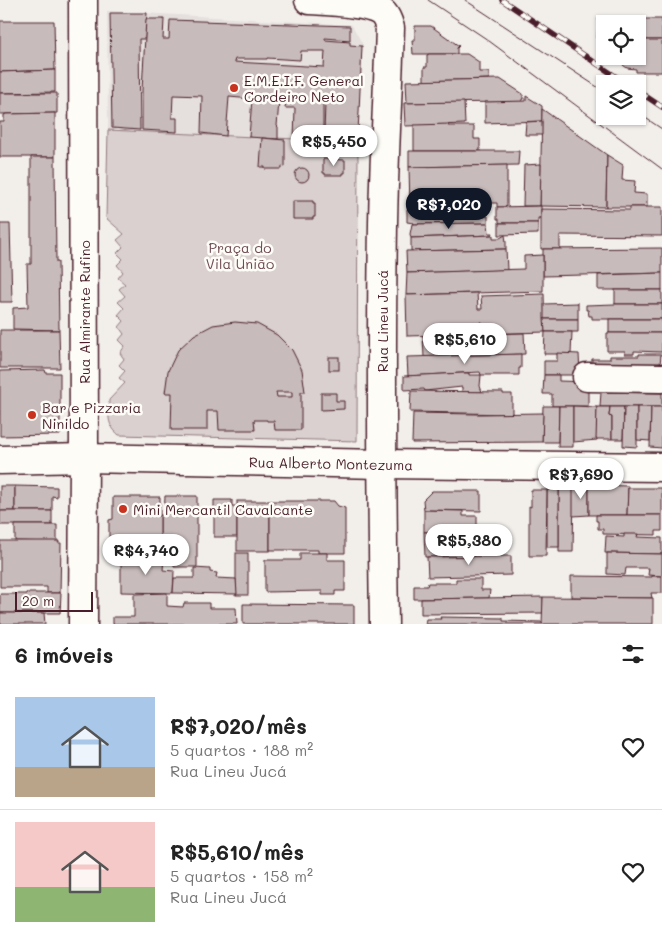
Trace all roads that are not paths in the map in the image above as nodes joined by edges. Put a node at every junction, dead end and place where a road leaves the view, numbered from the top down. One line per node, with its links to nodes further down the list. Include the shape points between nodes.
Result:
1 (83, 0): 5 (street, Rua Almirante Rufino)
2 (309, 0): 7 (street, Rua Lineu Jucá, via 365,5 380,11 390,28 383,222)
3 (587, 377): 4 (street)
4 (662, 378)
5 (84, 458): 6 (street, Rua Alberto Montezuma); 7 (street, Rua Alberto Montezuma); 9 (street, Rua Almirante Rufino)
6 (0, 460)
7 (382, 464): 8 (street, Rua Alberto Montezuma); 10 (street, Rua Lineu Jucá)
8 (662, 467)
9 (83, 624)
10 (384, 624)

